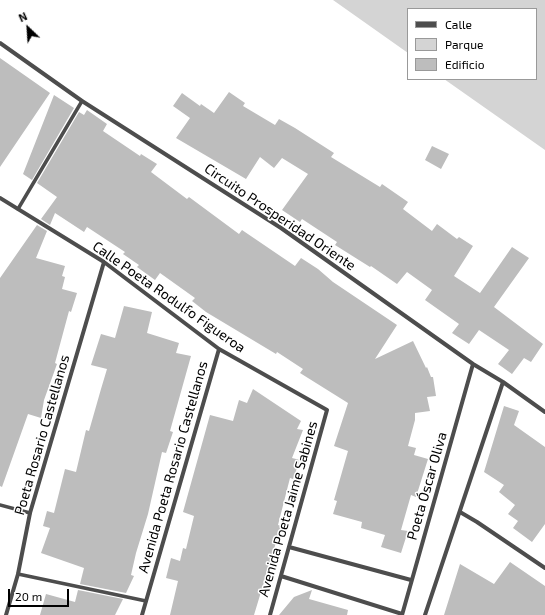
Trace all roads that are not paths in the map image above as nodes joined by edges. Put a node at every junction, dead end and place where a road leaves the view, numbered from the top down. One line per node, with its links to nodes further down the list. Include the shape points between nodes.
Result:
1 (0, 43): 2 (street, Circuito Prosperidad Oriente)
2 (82, 101): 4 (street); 7 (street, Circuito Prosperidad Oriente, via 281,228)
3 (0, 198): 4 (street, Calle Poeta Rodulfo Figueroa)
4 (18, 209): 5 (street, Calle Poeta Rodulfo Figueroa)
5 (104, 262): 6 (street, Calle Poeta Rodulfo Figueroa); 13 (street, Poeta Rosario Castellanos)
6 (219, 349): 9 (street, Calle Poeta Rodulfo Figueroa); 19 (street, Avenida Poeta Rosario Castellanos)
7 (473, 364): 8 (street, Circuito Prosperidad Oriente); 18 (street, Poeta Óscar Oliva)
8 (503, 382): 10 (street, Circuito Prosperidad Oriente); 12 (street)
9 (328, 410): 14 (street, Avenida Poeta Jaime Sabines)
10 (545, 412)
11 (0, 505): 13 (street)
12 (460, 512): 15 (street); 24 (street)
13 (30, 513): 16 (street, Poeta Rosario Castellanos)
14 (289, 547): 17 (street, Avenida Poeta Jaime Sabines); 18 (street)
15 (545, 568)
16 (18, 574): 19 (street); 20 (street, Poeta Rosario Castellanos)
17 (281, 576): 22 (street, Avenida Poeta Jaime Sabines); 23 (street)
18 (411, 580): 23 (street, Poeta Óscar Oliva)
19 (146, 601): 21 (street, Avenida Poeta Rosario Castellanos)
20 (6, 615)
21 (142, 615)
22 (270, 615)
23 (402, 615)
24 (425, 615)

